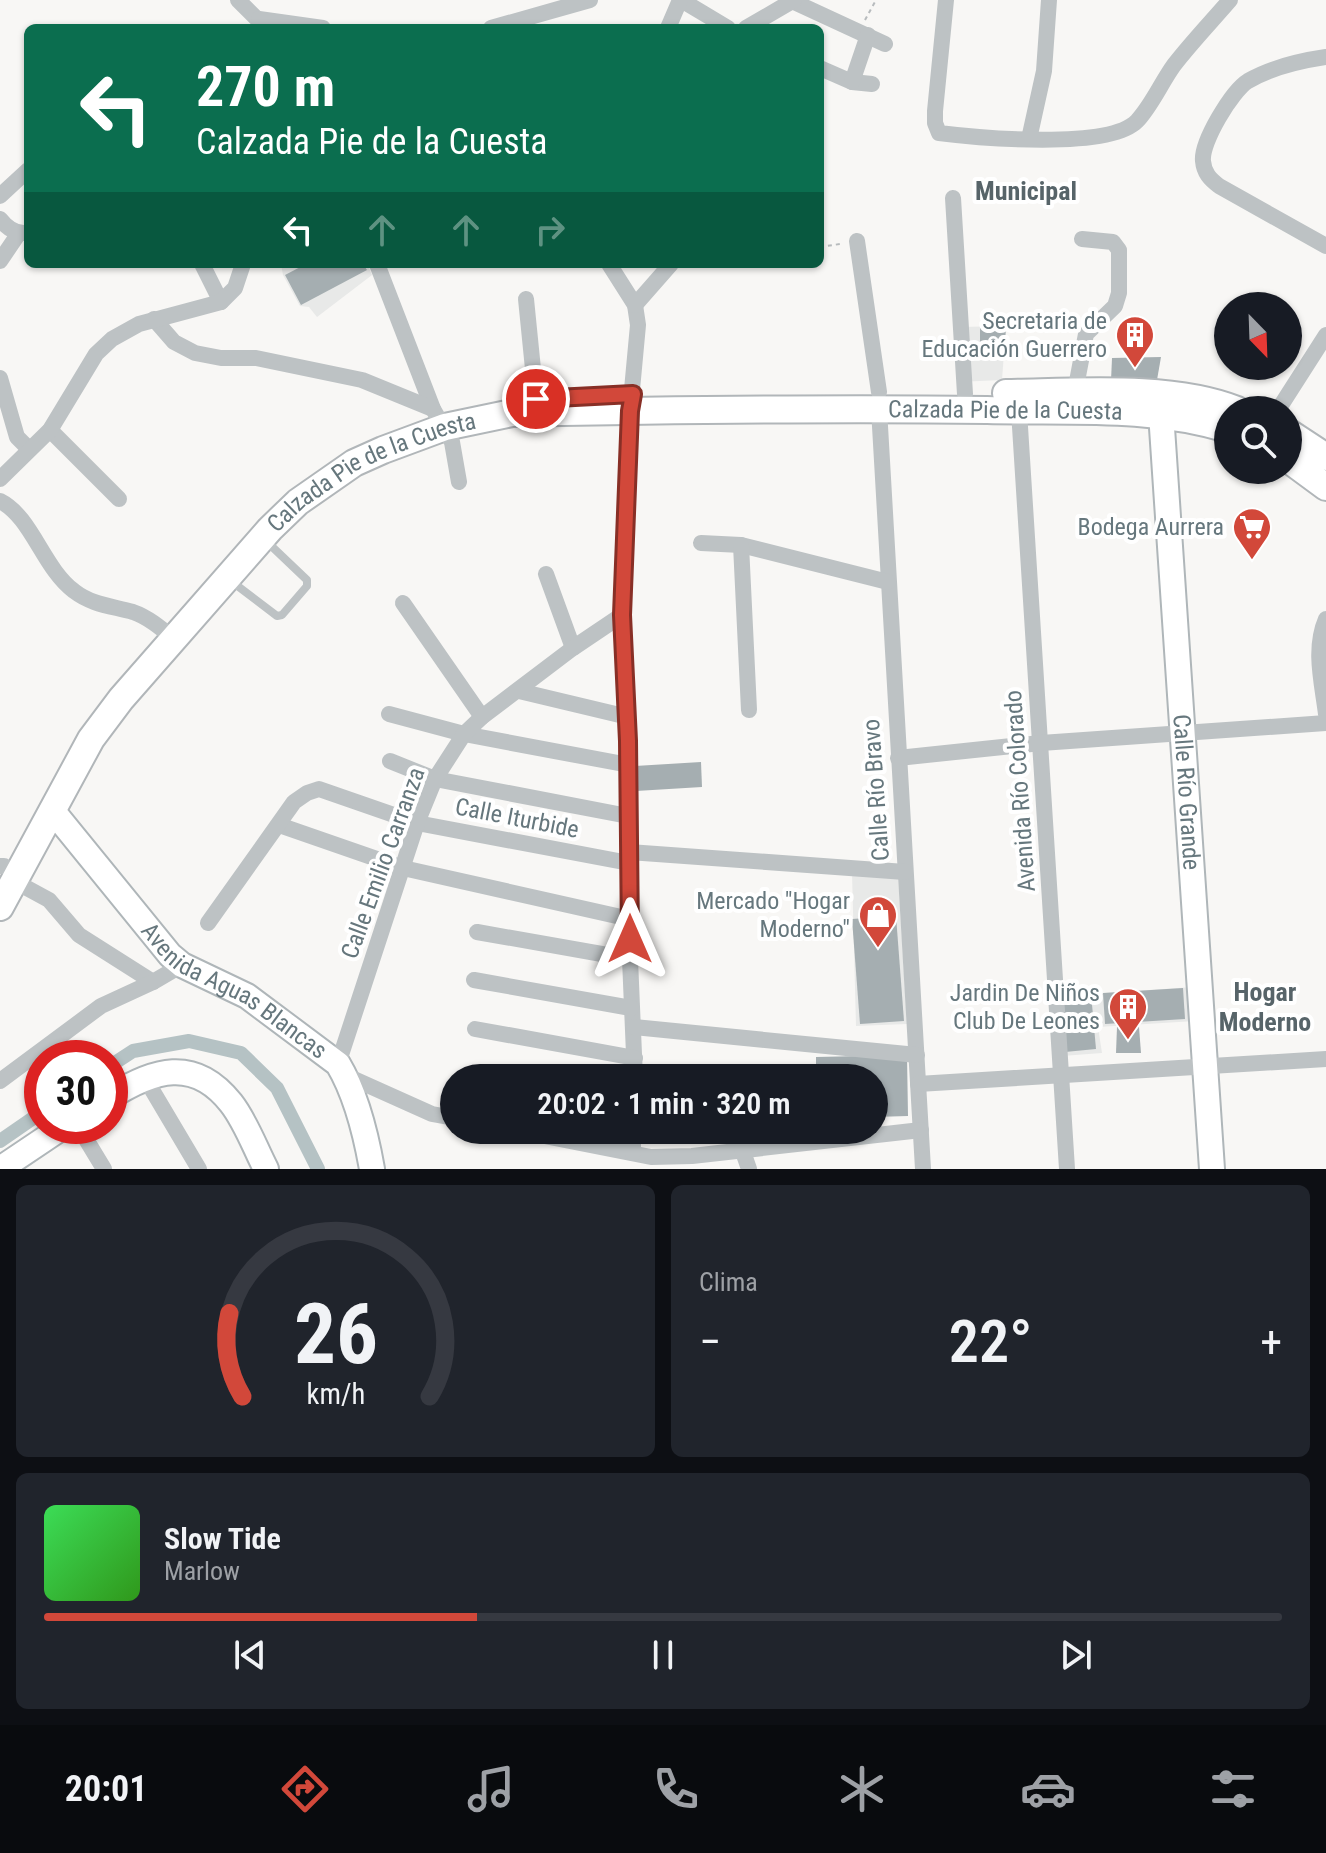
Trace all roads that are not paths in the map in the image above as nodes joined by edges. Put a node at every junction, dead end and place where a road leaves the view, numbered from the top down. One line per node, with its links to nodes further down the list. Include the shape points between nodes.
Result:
1 (238, 0): 9 (street)
2 (681, 0): 11 (street); 12 (street)
3 (793, 0): 13 (street); 14 (street)
4 (946, 0): 20 (street, via 935,111 939,133)
5 (1049, 0): 20 (street, via 1044,71)
6 (1230, 0): 20 (street, via 1174,65 1136,122 1105,137)
7 (583, 1): 8 (street)
8 (547, 6): 10 (street)
9 (263, 24)
10 (501, 24)
11 (670, 24)
12 (721, 24)
13 (753, 24)
14 (864, 33): 15 (street); 18 (street)
15 (885, 44)
16 (1326, 57): 28 (street, via 1297,61 1247,82 1232,94 1203,152 1207,176 1219,186)
17 (824, 70): 18 (street)
18 (852, 82): 19 (street)
19 (872, 84)
20 (1029, 139)
21 (24, 174): 22 (street)
22 (0, 196)
23 (953, 198): 42 (street)
24 (0, 219): 25 (street, via 9,229)
25 (24, 233): 29 (street)
26 (1082, 239): 41 (street, via 1113,242 1119,250 1119,293 1115,306 1086,334)
27 (857, 241): 45 (street, Calle Río Bravo)
28 (1326, 246)
29 (0, 261)
30 (204, 268): 36 (street)
31 (242, 268): 36 (street, via 235,288)
32 (379, 268): 50 (street)
33 (612, 268): 37 (street)
34 (667, 268): 37 (street)
35 (526, 299): 44 (street)
36 (221, 302): 38 (street)
37 (635, 305): 46 (street)
38 (154, 319): 50 (street, via 174,342 195,353 256,358 362,380); 52 (street, via 112,339 96,354)
39 (1326, 335): 43 (street)
40 (0, 378): 55 (street)
41 (1075, 392): 42 (main road, Calzada Pie de la Cuesta); 47 (main road, Calzada Pie de la Cuesta, via 1159,394)
42 (965, 394): 45 (main road, Calzada Pie de la Cuesta)
43 (1287, 396)
44 (536, 399): 46 (main road, Calzada Pie de la Cuesta); 50 (main road, Calzada Pie de la Cuesta, via 468,407)
45 (879, 400): 46 (main road, Calzada Pie de la Cuesta); 48 (main road, Calzada Pie de la Cuesta); 68 (street, Calle Río Bravo)
46 (631, 402): 50 (main road, Calzada Pie de la Cuesta); 70 (street)
47 (1214, 404)
48 (1019, 411): 49 (main road, Calzada Pie de la Cuesta); 83 (street, Avenida Río Colorado)
49 (1161, 413): 51 (main road, Calzada Pie de la Cuesta); 81 (street, Calle Río Grande)
50 (438, 417): 59 (street, via 452,442); 65 (main road, Calzada Pie de la Cuesta, via 354,463 298,502)
51 (1214, 425)
52 (50, 430): 55 (street); 61 (street)
53 (0, 435): 55 (street)
54 (1302, 441): 56 (main road)
55 (23, 443): 58 (street)
56 (1326, 457)
57 (1302, 469): 60 (main road)
58 (0, 479)
59 (459, 482)
60 (1326, 487)
61 (119, 499)
62 (0, 501): 72 (street, via 12,507 56,575 75,592 100,605 135,612)
63 (701, 543): 64 (street)
64 (741, 545): 68 (street); 75 (street)
65 (248, 547): 67 (main road, Calzada Pie de la Cuesta); 67 (lane, via 307,580 307,586 277,616); 72 (main road, Calzada Pie de la Cuesta)
66 (546, 574): 73 (street)
67 (227, 578): 72 (main road, Calzada Pie de la Cuesta)
68 (888, 582): 84 (street, Calle Río Bravo)
69 (403, 603): 78 (street)
70 (622, 615): 73 (street, Calle Emilio Carranza); 79 (street)
71 (1326, 619): 77 (street, via 1319,655)
72 (168, 633): 88 (main road, Calzada Pie de la Cuesta, via 91,739); 94 (main road, Calzada Pie de la Cuesta, via 107,688 78,729)
73 (573, 648): 74 (street, Calle Emilio Carranza)
74 (519, 691): 78 (street, Calle Emilio Carranza); 79 (street)
75 (749, 710)
76 (389, 714): 82 (street)
77 (1326, 714)
78 (482, 717): 82 (street, Calle Emilio Carranza)
79 (628, 717): 86 (street)
80 (1326, 723): 81 (street)
81 (1183, 733): 83 (street); 111 (street, Calle Río Grande)
82 (464, 734): 86 (street); 87 (street, Calle Emilio Carranza)
83 (1041, 743): 84 (street); 113 (street, Avenida Río Colorado)
84 (898, 758): 95 (street, Calle Río Bravo)
85 (390, 761): 87 (street)
86 (629, 765): 89 (street)
87 (435, 779): 89 (street); 90 (street, Calle Emilio Carranza)
88 (52, 810): 94 (main road, Calzada Pie de la Cuesta); 101 (street, Avenida Aguas Blancas)
89 (628, 816): 92 (street)
90 (417, 823): 91 (street, Calle Iturbide, via 319,789 294,802); 92 (street, Calle Iturbide); 93 (street, Calle Emilio Carranza)
91 (279, 825): 93 (street); 98 (street)
92 (629, 858): 95 (street, Calle Iturbide); 97 (street)
93 (403, 868): 97 (street); 112 (street, Calle Emilio Carranza)
94 (5, 872): 96 (main road, Calzada Pie de la Cuesta); 103 (street, via 49,900 79,935)
95 (905, 872): 107 (street, Calle Río Bravo)
96 (0, 907)
97 (630, 919): 100 (street)
98 (208, 923)
99 (477, 932): 100 (street)
100 (630, 959): 104 (street)
101 (182, 965): 103 (street); 112 (street, Avenida Aguas Blancas, via 247,996)
102 (474, 980): 104 (street)
103 (153, 982): 115 (street, via 101,1006)
104 (631, 1008): 105 (street)
105 (634, 1027): 107 (street); 108 (street)
106 (475, 1029): 108 (street)
107 (917, 1055): 116 (street, Calle Río Bravo)
108 (635, 1058): 110 (street)
109 (1326, 1059): 111 (street)
110 (635, 1064)
111 (1205, 1066): 113 (street); 135 (street, Calle Río Grande)
112 (342, 1070): 118 (street, Avenida Aguas Blancas); 131 (street)
113 (1061, 1076): 116 (street); 134 (street, Avenida Río Colorado)
114 (145, 1078): 117 (street); 129 (street); 130 (street, via 178,1072 218,1090 232,1104)
115 (0, 1081)
116 (918, 1084): 119 (street, Calle Río Bravo)
117 (128, 1087)
118 (440, 1115)
119 (921, 1130): 124 (street); 133 (street, Calle Río Bravo)
120 (37, 1144): 127 (street)
121 (89, 1144): 128 (street)
122 (586, 1144): 125 (street)
123 (633, 1144): 125 (street)
124 (742, 1149): 126 (street); 132 (street)
125 (633, 1153): 126 (street)
126 (650, 1163)
127 (0, 1169)
128 (104, 1169)
129 (199, 1169)
130 (266, 1169)
131 (372, 1169)
132 (749, 1169)
133 (923, 1169)
134 (1067, 1169)
135 (1212, 1169)

